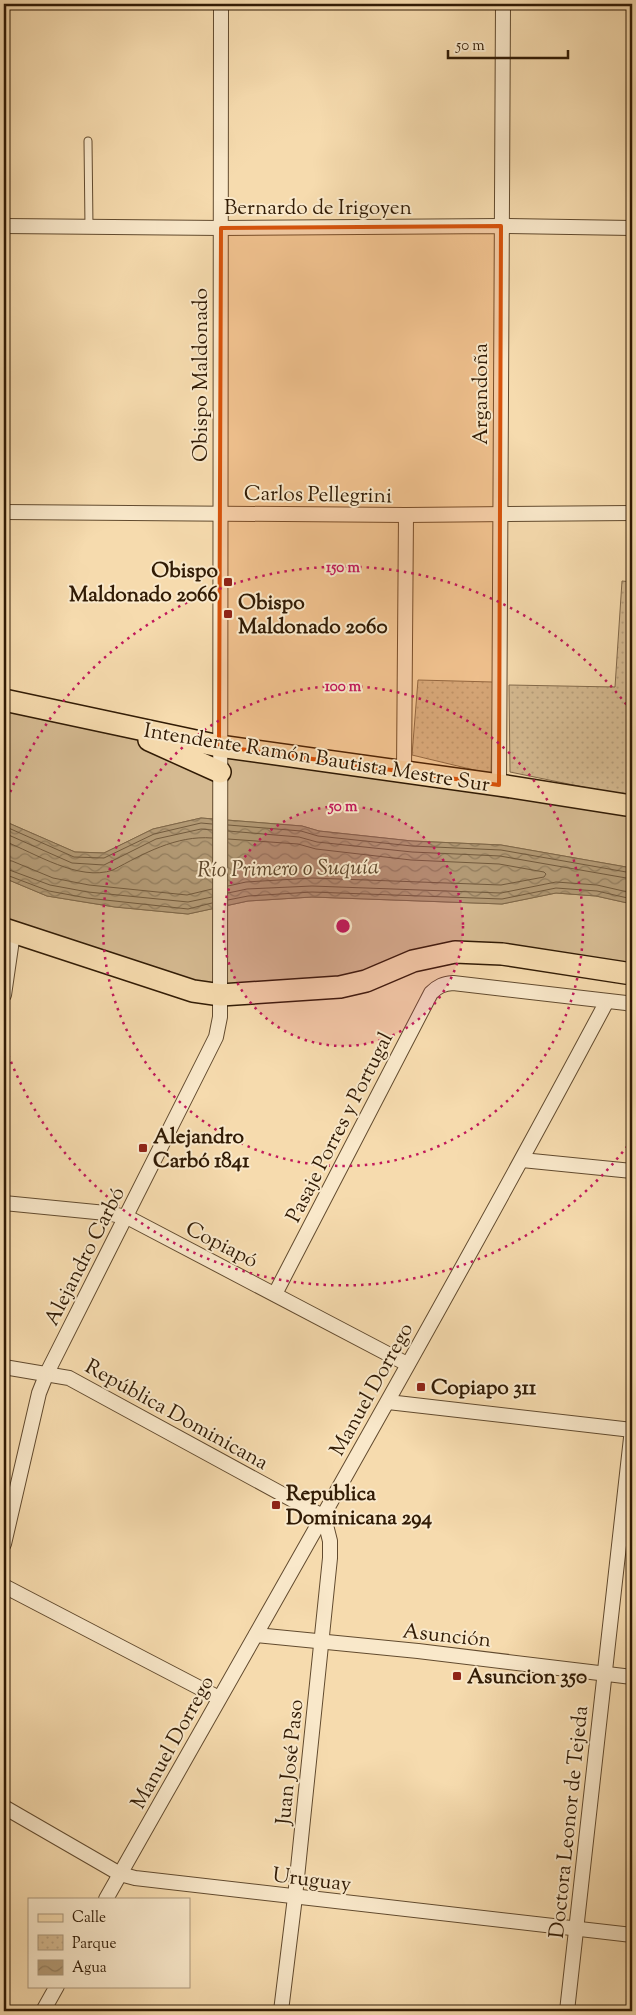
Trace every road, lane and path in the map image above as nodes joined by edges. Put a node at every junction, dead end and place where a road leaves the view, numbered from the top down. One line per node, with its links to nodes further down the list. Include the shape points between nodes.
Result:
1 (221, 4): 7 (street, Obispo Maldonado)
2 (503, 4): 5 (street, Argandoña)
3 (88, 141): 6 (lane)
4 (4, 226): 6 (street, Bernardo de Irigoyen)
5 (500, 226): 7 (street, Bernardo de Irigoyen); 8 (street, Bernardo de Irigoyen); 11 (street, Argandoña)
6 (89, 227): 7 (street, Bernardo de Irigoyen)
7 (220, 228): 10 (street, Obispo Maldonado)
8 (632, 228)
9 (4, 512): 10 (street, Carlos Pellegrini)
10 (220, 513): 13 (street, Carlos Pellegrini); 16 (street, Obispo Maldonado)
11 (500, 513): 12 (street, Carlos Pellegrini); 13 (street, Carlos Pellegrini); 19 (street, Argandoña)
12 (632, 513)
13 (406, 515): 18 (street)
14 (4, 700): 15 (main road, Intendente Ramón Bautista Mestre Sur)
15 (112, 724): 16 (main road, Intendente Ramón Bautista Mestre Sur); 17 (main road)
16 (219, 746): 17 (street, Obispo Maldonado); 18 (main road, Intendente Ramón Bautista Mestre Sur)
17 (220, 772): 20 (street, Obispo Maldonado)
18 (404, 772): 19 (main road, Intendente Ramón Bautista Mestre Sur)
19 (499, 785): 21 (main road, Intendente Ramón Bautista Mestre Sur)
20 (220, 793): 25 (street, Alejandro Carbó)
21 (632, 806)
22 (8, 931): 24 (street); 25 (main road, via 193,991)
23 (632, 974): 25 (main road, via 502,954 455,952 413,961 354,985)
24 (4, 995)
25 (221, 995): 31 (street, Alejandro Carbó, via 216,1037)
26 (607, 1001): 27 (street); 28 (street, Manuel Dorrego); 32 (street, Pasaje Porres y Portugal, via 466,984 437,987 431,993)
27 (632, 1005)
28 (522, 1160): 29 (street); 33 (street, Manuel Dorrego)
29 (632, 1171)
30 (4, 1203): 31 (street, Copiapó)
31 (127, 1217): 32 (street, Copiapó); 35 (street, Alejandro Carbó)
32 (275, 1294): 33 (street, Copiapó)
33 (407, 1364): 36 (street, Manuel Dorrego)
34 (4, 1368): 35 (street, República Dominicana)
35 (47, 1373): 38 (street, República Dominicana, via 69,1378); 39 (street, Alejandro Carbó, via 39,1393)
36 (388, 1402): 37 (street); 38 (street, Manuel Dorrego)
37 (632, 1429): 43 (street, Doctora Leonor de Tejeda)
38 (324, 1517): 41 (street, Manuel Dorrego); 42 (street, Juan José Paso, via 330,1558)
39 (4, 1544)
40 (4, 1586): 45 (street)
41 (256, 1635): 42 (street, Asunción); 45 (street, Manuel Dorrego)
42 (322, 1642): 43 (street, Asunción); 48 (street, Juan José Paso)
43 (605, 1674): 44 (street, Asunción); 50 (street, Doctora Leonor de Tejeda)
44 (632, 1677)
45 (218, 1698): 47 (street, Manuel Dorrego)
46 (4, 1807): 47 (street, Uruguay)
47 (120, 1874): 48 (street, Uruguay); 49 (street, Manuel Dorrego)
48 (295, 1897): 50 (street, Uruguay); 54 (street, Juan José Paso)
49 (107, 1898)
50 (576, 1929): 51 (street, Uruguay); 55 (street, Doctora Leonor de Tejeda)
51 (632, 1935)
52 (56, 1988): 53 (street)
53 (43, 2011)
54 (280, 2011)
55 (567, 2011)

